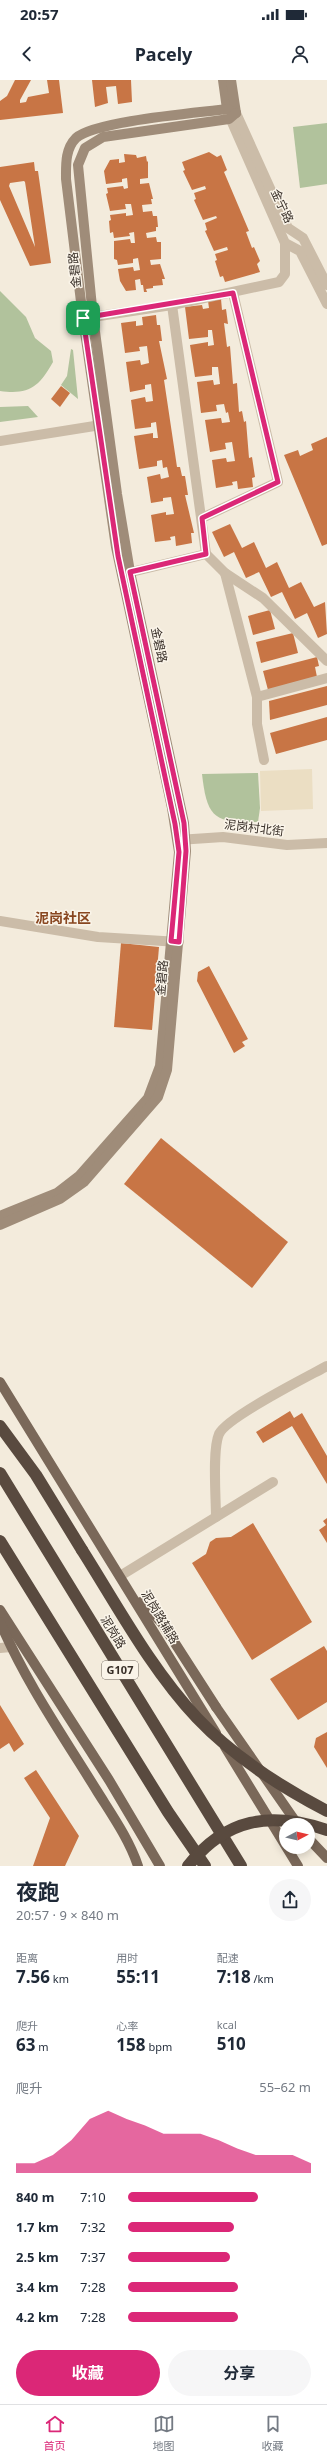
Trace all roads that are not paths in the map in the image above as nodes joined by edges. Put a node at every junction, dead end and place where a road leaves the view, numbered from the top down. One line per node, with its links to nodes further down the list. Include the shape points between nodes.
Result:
1 (223, 80): 3 (street)
2 (231, 80): 3 (street)
3 (230, 114): 4 (street, 金宁路); 5 (street, 金宁路, via 288,228 303,238); 9 (street, 金碧路, via 100,127 76,138 66,160 66,179)
4 (285, 243): 6 (street, via 286,274 279,282); 7 (street, 金宁路, via 300,251)
5 (327, 285)
6 (233, 293): 8 (street); 12 (street, via 278,482)
7 (327, 304)
8 (172, 305): 9 (street); 12 (street)
9 (88, 318): 10 (street, 金碧路)
10 (103, 425): 11 (street); 14 (street, 金碧路)
11 (0, 441)
12 (202, 518): 13 (street)
13 (206, 554): 14 (street); 15 (street)
14 (126, 573): 20 (street, 金碧路)
15 (225, 573): 16 (street, via 263,598); 18 (street)
16 (327, 661)
17 (327, 678): 18 (street)
18 (257, 697): 19 (street)
19 (264, 760)
20 (182, 840): 21 (street, 泥岗村北街, via 223,837 287,845); 23 (street, 金碧路, via 179,852)
21 (327, 843)
22 (0, 921): 23 (street, via 98,937)
23 (175, 941): 24 (street, 金碧路, via 160,1066 148,1098 79,1176 57,1192); 25 (street, 金碧路, via 167,1070 158,1097 84,1182 60,1199)
24 (0, 1216)
25 (0, 1225)
26 (327, 1366): 31 (street, via 234,1419 219,1434 216,1447)
27 (0, 1382): 33 (main road, 泥岗路辅路)
28 (0, 1426): 39 (highway, bridge, via 36,1476 153,1662 197,1718 252,1767)
29 (0, 1473): 50 (highway, 泥岗路 / G107)
30 (273, 1482): 31 (street)
31 (216, 1517): 33 (street)
32 (0, 1541): 40 (highway, G107)
33 (120, 1576): 34 (main road, 泥岗路辅路)
34 (129, 1590): 41 (main road, bridge, via 162,1623 216,1707); 51 (main road, 泥岗路辅路)
35 (0, 1610): 46 (main road, via 109,1780)
36 (0, 1622): 37 (main road)
37 (11, 1647): 38 (street); 45 (main road, via 124,1836)
38 (0, 1648)
39 (327, 1811)
40 (168, 1812): 48 (highway); 49 (highway, G107)
41 (293, 1818)
42 (327, 1830): 47 (highway, bridge, via 278,1819 255,1821 235,1827 216,1838 201,1850)
43 (315, 1845): 44 (main road)
44 (327, 1858)
45 (138, 1866)
46 (160, 1866)
47 (188, 1866)
48 (194, 1866)
49 (205, 1866)
50 (242, 1866)
51 (298, 1866)

